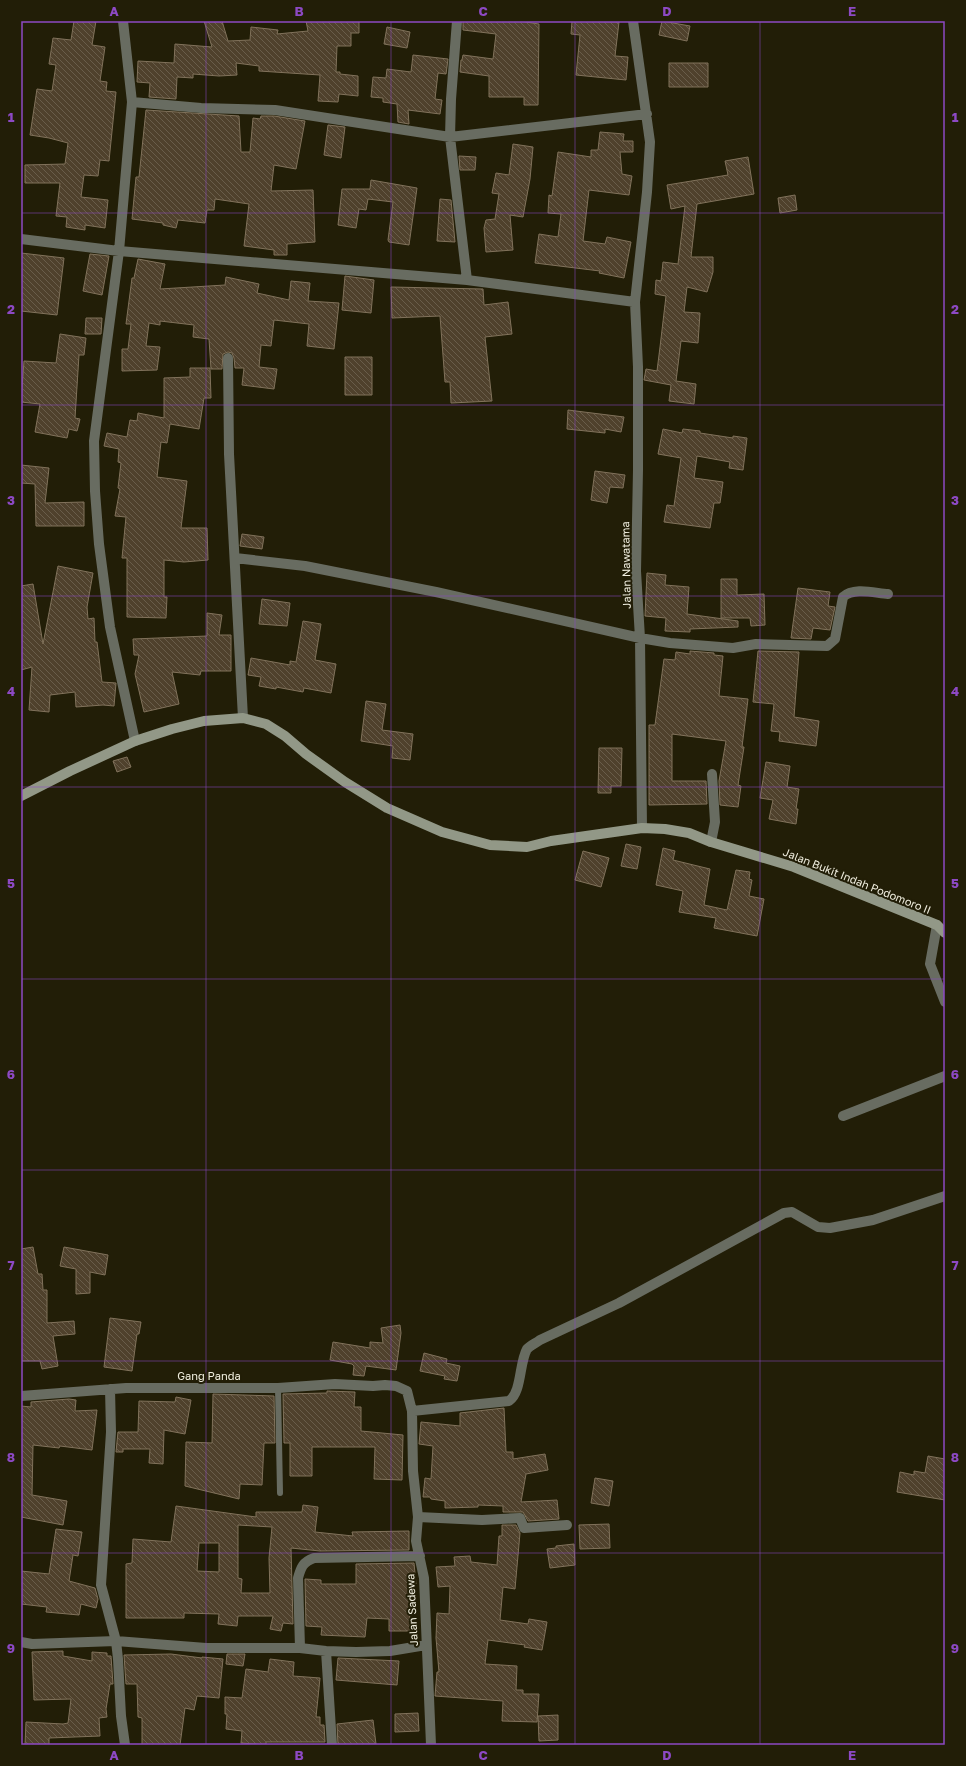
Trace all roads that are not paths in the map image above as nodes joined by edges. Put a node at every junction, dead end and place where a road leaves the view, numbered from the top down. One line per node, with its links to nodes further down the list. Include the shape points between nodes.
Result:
1 (122, 21): 4 (street)
2 (457, 21): 6 (street)
3 (633, 21): 5 (street, Jalan Nawatama)
4 (132, 102): 6 (street, via 201,108 275,110); 8 (street)
5 (647, 114): 6 (street); 10 (street, Jalan Nawatama, via 649,149)
6 (450, 137): 9 (street)
7 (21, 239): 8 (street)
8 (119, 251): 9 (street); 16 (street, via 94,441 95,491 110,627)
9 (466, 280): 10 (street)
10 (635, 302): 14 (street, Jalan Nawatama, via 638,367 636,571)
11 (228, 358): 12 (street, via 229,454)
12 (235, 558): 14 (street, via 305,566 436,592); 15 (street)
13 (888, 594): 14 (street, via 854,591 848,593 843,598 835,639 827,646 756,644 733,648)
14 (640, 638): 19 (street, Jalan Nawatama)
15 (243, 718): 16 (street, Jalan Bukit Indah Podomoro II, via 204,721); 19 (street, Jalan Bukit Indah Podomoro II, via 266,724 345,782 386,808 442,832 490,845 527,847 551,841)
16 (135, 741): 18 (street, Jalan Bukit Indah Podomoro II, via 70,770)
17 (712, 774): 20 (street, via 715,822)
18 (21, 796)
19 (642, 828): 20 (street, Jalan Bukit Indah Podomoro II, via 689,833)
20 (711, 842): 21 (street, Jalan Bukit Indah Podomoro II, via 794,867)
21 (937, 925): 22 (street, Jalan Bukit Indah Podomoro II); 23 (street, via 930,964)
22 (945, 933)
23 (945, 1002)
24 (945, 1076): 25 (street)
25 (843, 1116)
26 (945, 1196): 31 (street, via 873,1220 830,1228 818,1227 792,1212 784,1213 619,1303 528,1348 515,1395 509,1401)
27 (396, 1386): 28 (street, Gang Panda, via 335,1384); 31 (street, Jalan Sadewa, via 407,1391)
28 (278, 1388): 29 (street, Gang Panda); 32 (lane)
29 (110, 1389): 30 (street, Gang Panda); 36 (street, via 110,1440 101,1585)
30 (21, 1396)
31 (412, 1411): 33 (street, Jalan Sadewa, via 413,1471)
32 (280, 1493)
33 (418, 1517): 34 (street, via 482,1520 520,1518 524,1528); 35 (street, Jalan Sadewa, via 416,1541)
34 (567, 1525)
35 (420, 1556): 38 (street, Jalan Sadewa, via 424,1578); 39 (street, via 314,1558 306,1561 298,1578)
36 (116, 1641): 37 (street, via 32,1644); 39 (street, via 206,1648); 41 (street)
37 (21, 1642)
38 (426, 1644): 40 (street, via 390,1651); 43 (street, Jalan Sadewa)
39 (300, 1648): 40 (street)
40 (326, 1651): 42 (street)
41 (125, 1745)
42 (332, 1745)
43 (431, 1745)

